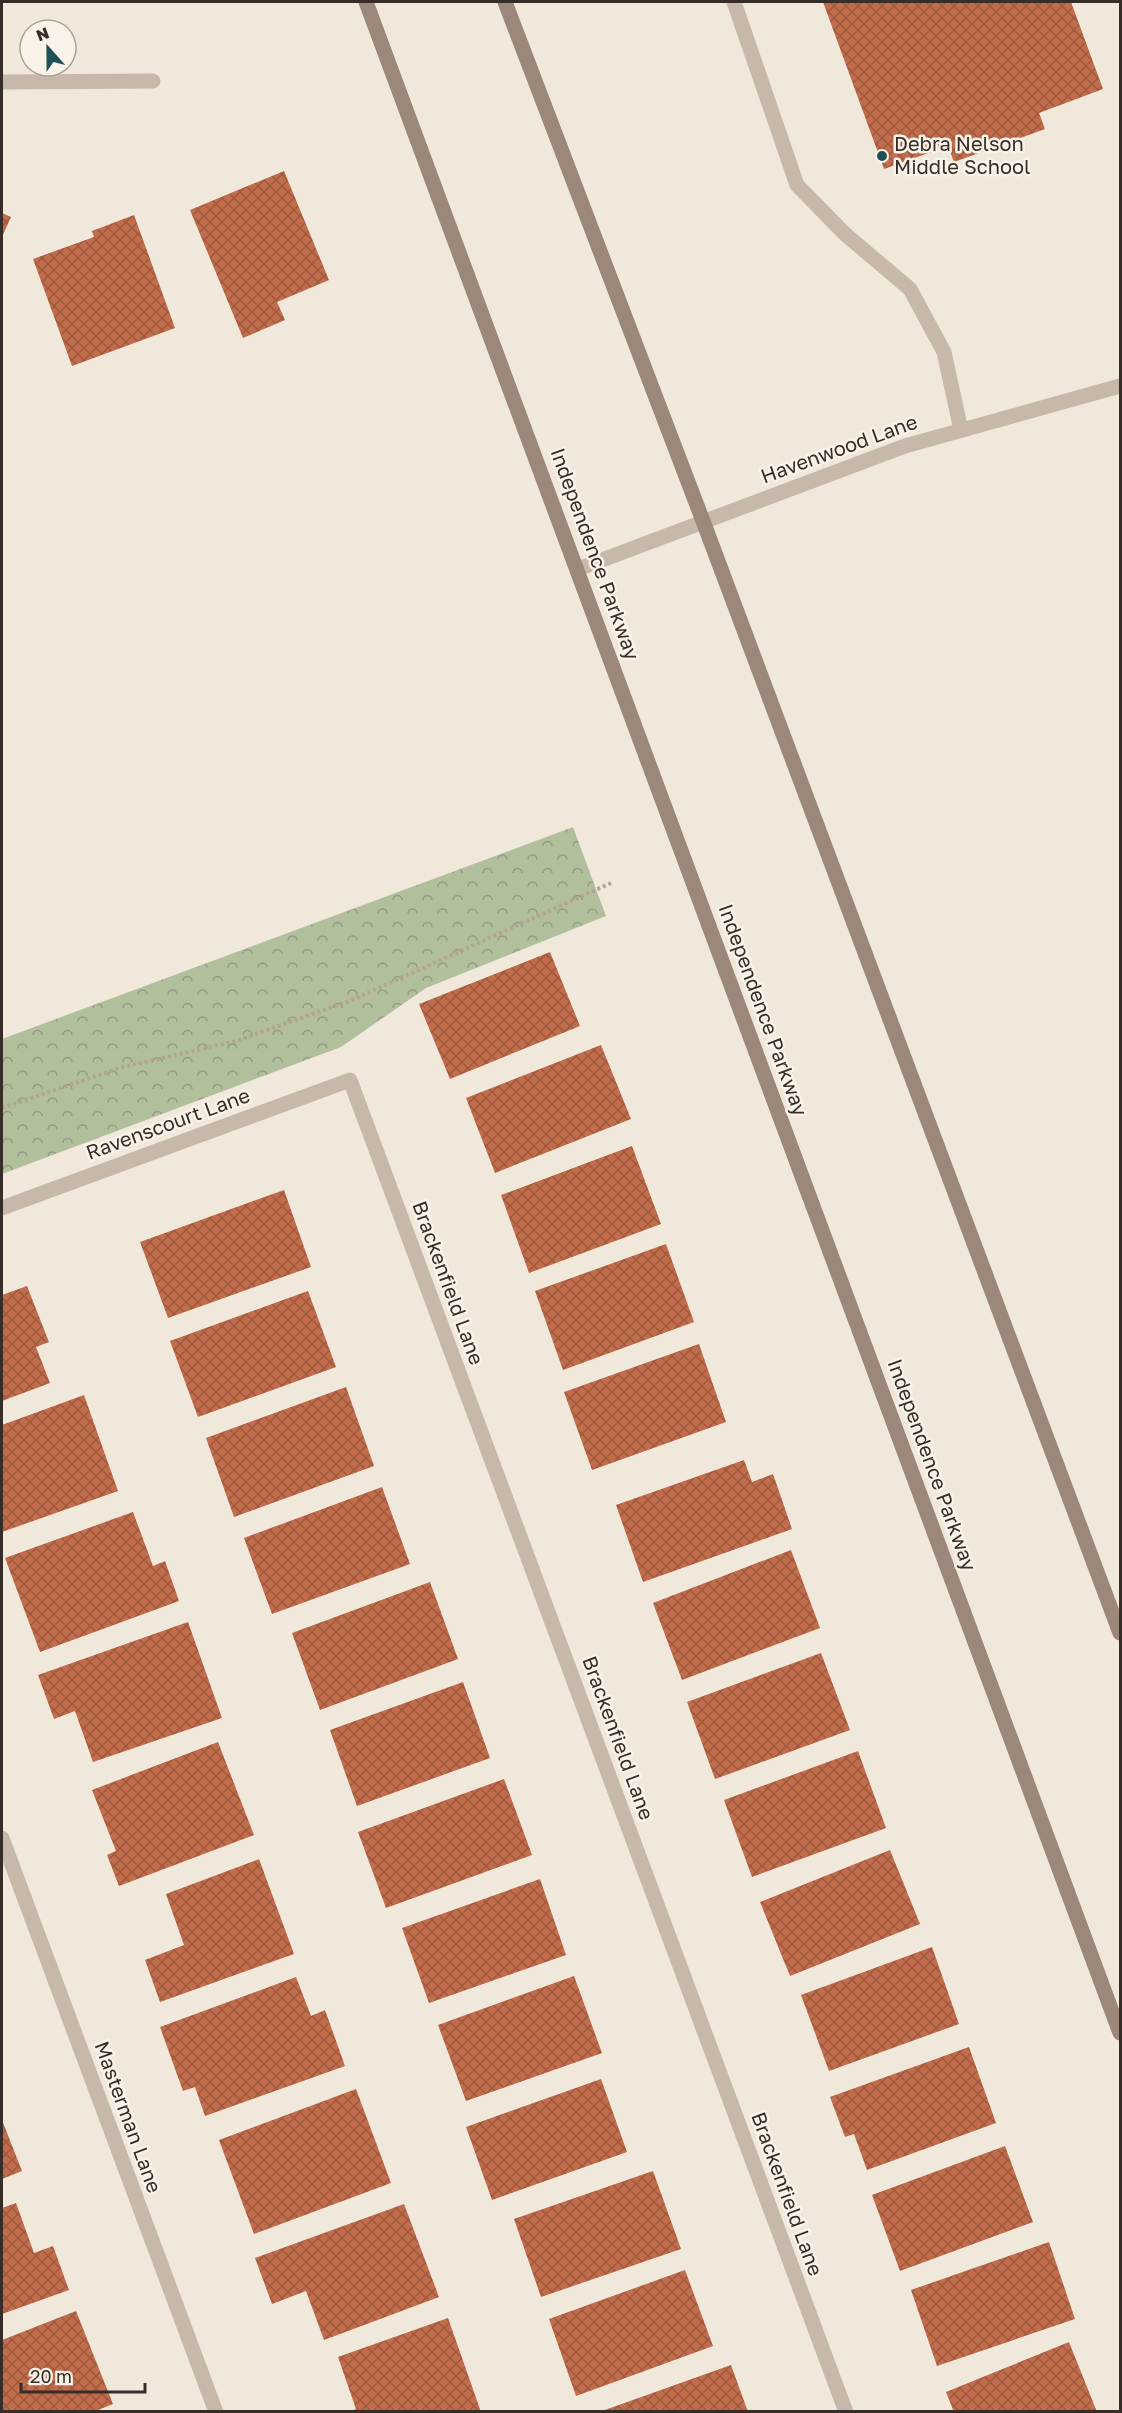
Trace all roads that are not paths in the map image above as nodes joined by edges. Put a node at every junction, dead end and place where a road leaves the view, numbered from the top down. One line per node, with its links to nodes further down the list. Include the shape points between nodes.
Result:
1 (366, 2): 9 (main road, Independence Parkway)
2 (505, 2): 8 (main road)
3 (734, 2): 7 (street, via 797,185 845,234 910,289 944,352)
4 (153, 81): 5 (street)
5 (2, 82)
6 (1120, 386): 7 (street, Havenwood Lane)
7 (961, 430): 8 (street, Havenwood Lane, via 905,446)
8 (703, 521): 9 (street, Havenwood Lane); 12 (main road)
9 (578, 569): 14 (main road, Independence Parkway)
10 (350, 1080): 11 (street, Ravenscourt Lane); 16 (street, Brackenfield Lane)
11 (2, 1208)
12 (1120, 1633)
13 (2, 1838): 15 (street, Masterman Lane)
14 (1120, 2033)
15 (216, 2412)
16 (846, 2412)

